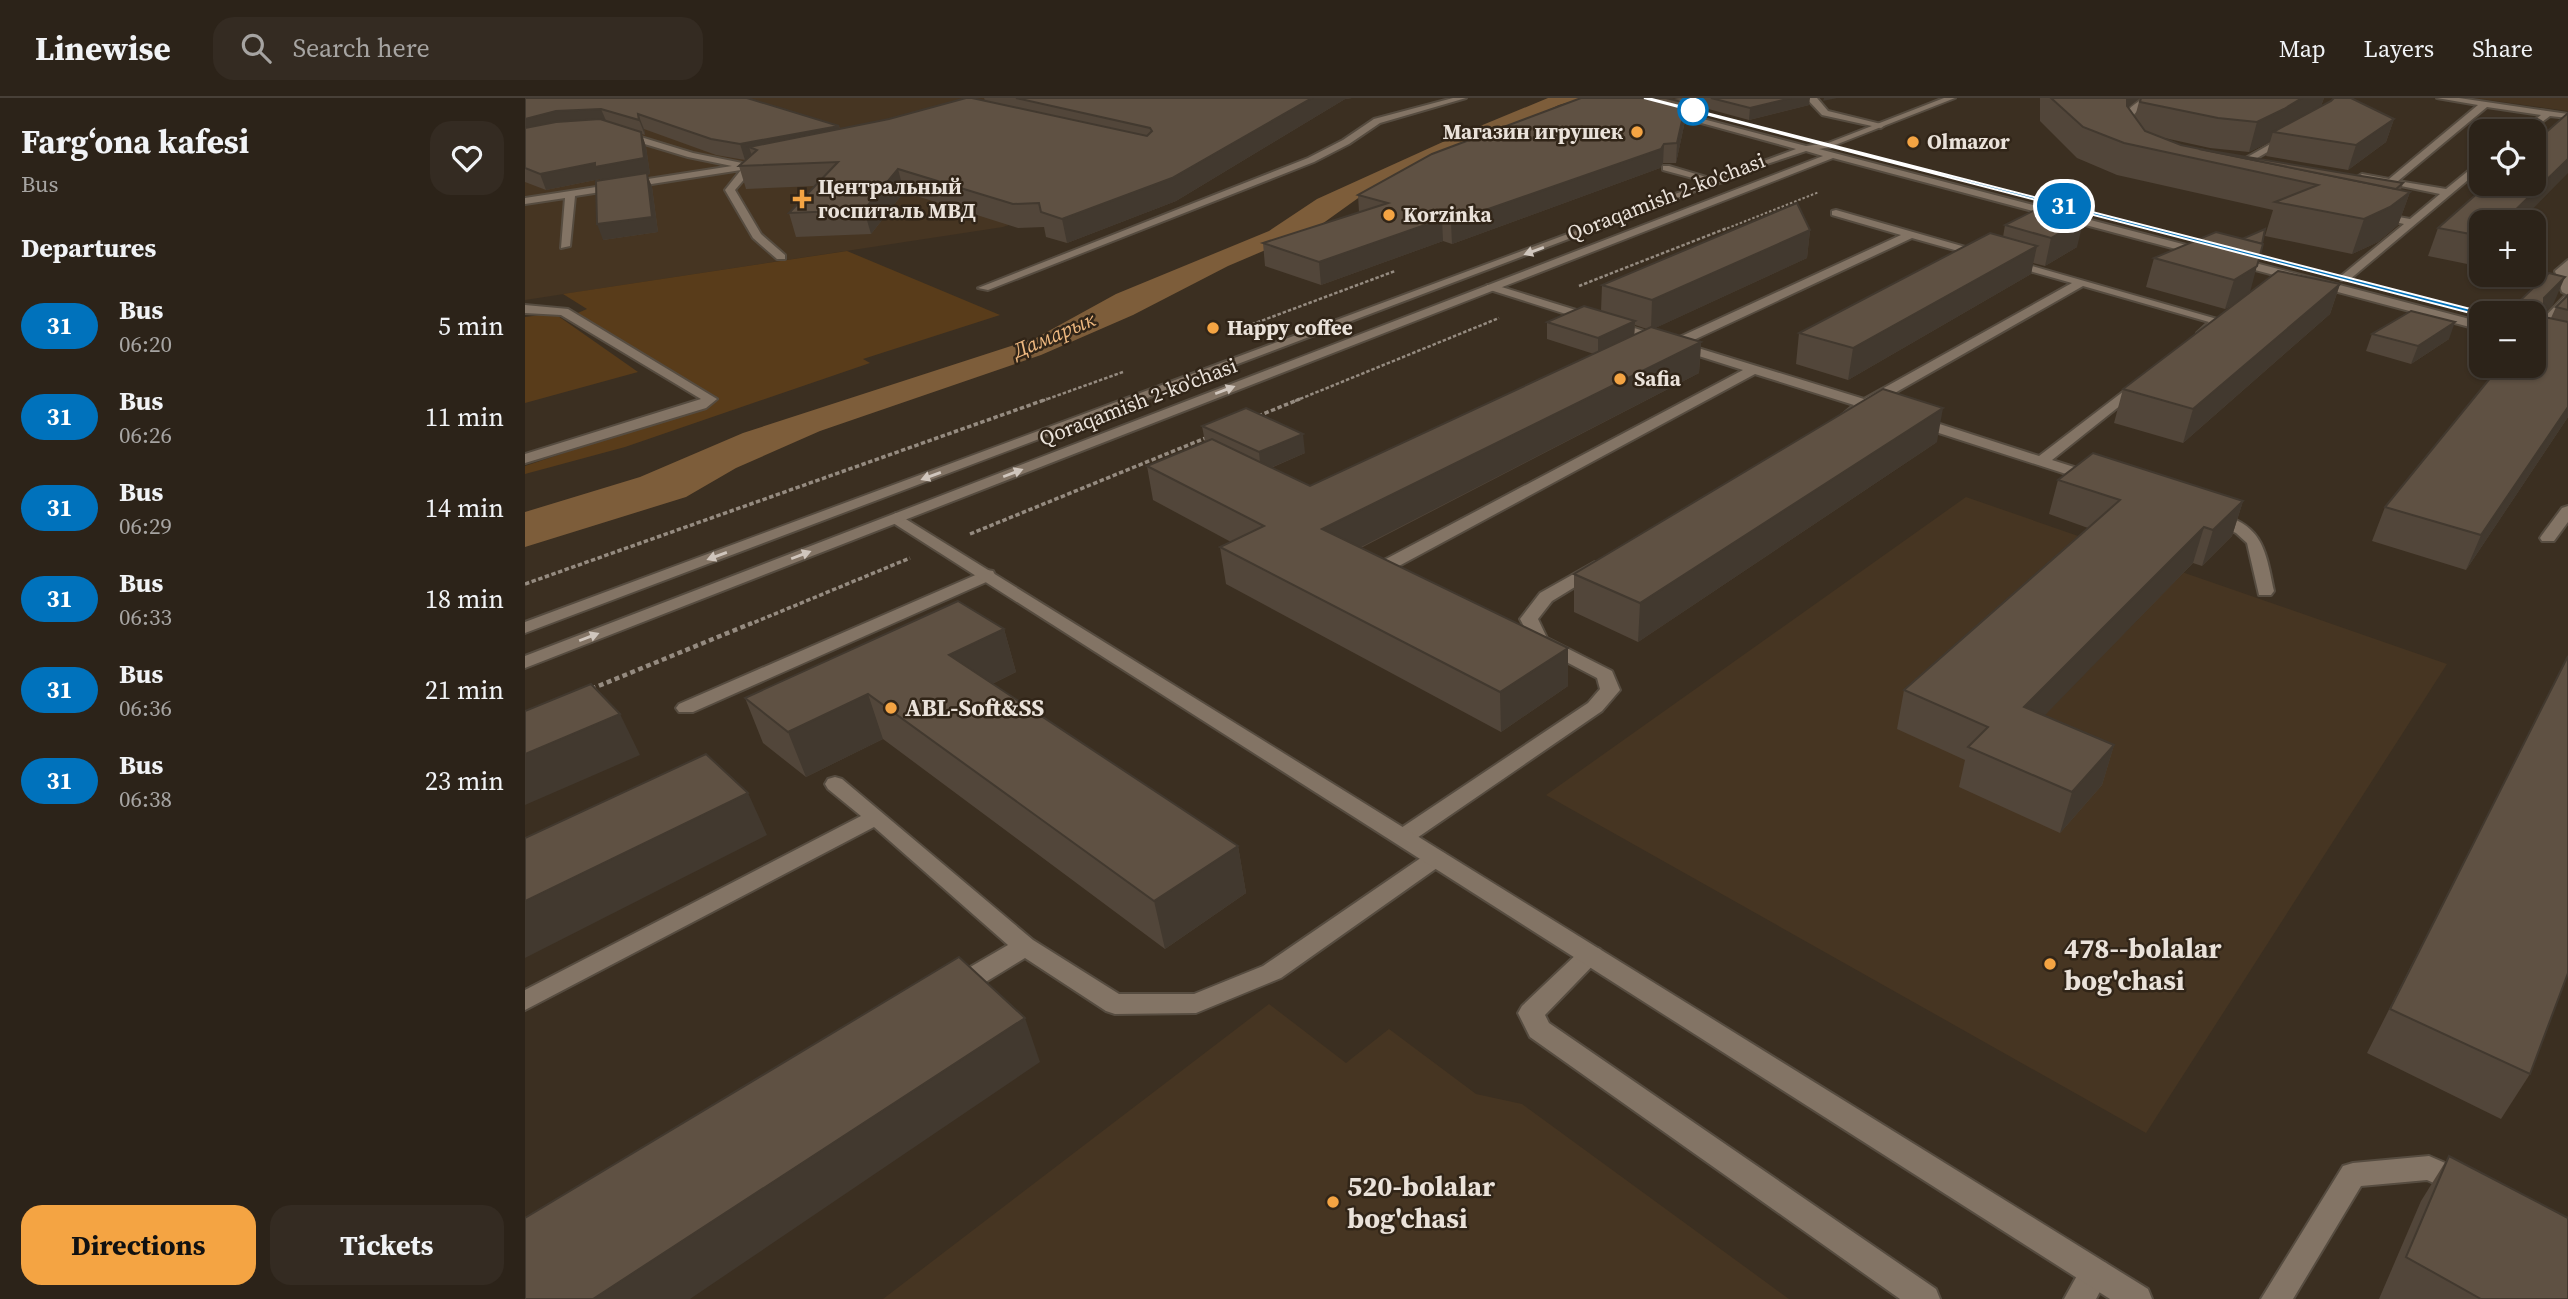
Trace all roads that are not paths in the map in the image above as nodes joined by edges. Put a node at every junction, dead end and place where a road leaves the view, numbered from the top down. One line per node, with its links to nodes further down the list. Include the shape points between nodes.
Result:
1 (1462, 98): 46 (main road, via 1377,121 1311,160)
2 (1614, 98): 19 (main road)
3 (1646, 98): 10 (main road)
4 (1715, 98): 9 (main road)
5 (1812, 98): 15 (main road, via 1825,113)
6 (1951, 98): 15 (main road, Qoraqamish 2-ko'chasi)
7 (2151, 98): 18 (main road, via 2130,110 2125,122)
8 (2441, 98): 11 (main road)
9 (1682, 99): 10 (main road)
10 (1665, 103): 20 (main road)
11 (2486, 104): 12 (lane); 29 (lane)
12 (2548, 113): 13 (lane); 14 (main road)
13 (2568, 116)
14 (2540, 119)
15 (1881, 125): 20 (main road, Qoraqamish 2-ko'chasi)
16 (607, 129): 25 (main road)
17 (2297, 133): 22 (main road)
18 (2133, 138)
19 (1804, 149): 20 (main road); 30 (main road, Qoraqamish 2-ko'chasi)
20 (1829, 150): 41 (main road); 42 (main road); 44 (main road, Qoraqamish 2-ko'chasi)
21 (2237, 157): 22 (main road)
22 (2249, 159): 24 (main road)
23 (775, 161): 25 (main road)
24 (2262, 161)
25 (749, 167): 32 (main road); 39 (main road, via 730,190 757,236)
26 (1667, 168): 30 (main road)
27 (2469, 174): 31 (main road)
28 (2353, 175): 29 (main road)
29 (2392, 181): 31 (main road)
30 (1718, 182): 69 (main road, Qoraqamish 2-ko'chasi, one-way to 69)
31 (2446, 192): 36 (main road)
32 (570, 194): 33 (main road); 38 (main road)
33 (525, 201)
34 (2358, 211): 36 (main road)
35 (1836, 213): 37 (main road)
36 (2411, 222): 42 (main road)
37 (1912, 233): 43 (main road); 55 (main road)
38 (565, 246)
39 (781, 257)
40 (2568, 263): 47 (main road, via 2561,271)
41 (2294, 277): 45 (main road); 51 (main road)
42 (2345, 278): 49 (main road)
43 (2082, 282): 56 (main road, via 2223,318); 59 (main road)
44 (1491, 287): 55 (main road); 66 (main road, Qoraqamish 2-ko'chasi, one-way to 44)
45 (2274, 287)
46 (984, 288)
47 (2568, 292)
48 (2568, 299): 52 (main road)
49 (2457, 307)
50 (525, 309): 61 (main road, via 564,312 709,399)
51 (2469, 323)
52 (2546, 325)
53 (2554, 332): 54 (main road)
54 (2546, 334)
55 (1674, 344): 57 (main road)
56 (2187, 345)
57 (1754, 369): 59 (main road); 71 (main road, via 1373,573)
58 (2156, 370): 62 (main road)
59 (1865, 404): 60 (main road); 62 (main road)
60 (1830, 426)
61 (525, 459)
62 (2041, 461): 63 (main road)
63 (2104, 482)
64 (2193, 510): 73 (main road, via 2246,532 2259,548)
65 (2568, 511): 67 (main road)
66 (896, 518): 70 (main road); 72 (main road, Qoraqamish 2-ko'chasi, one-way to 66)
67 (2548, 538)
68 (1605, 562): 79 (main road, via 1546,597 1527,629 1605,675 1610,690 1595,707)
69 (687, 568): 72 (main road); 74 (main road, Qoraqamish 2-ko'chasi)
70 (987, 576): 76 (main road); 79 (main road)
71 (1396, 585)
72 (715, 588): 75 (main road, Qoraqamish 2-ko'chasi, one-way to 72)
73 (2265, 591)
74 (525, 628)
75 (525, 662)
76 (686, 708)
77 (835, 784): 78 (main road)
78 (876, 817): 81 (main road); 84 (main road)
79 (1403, 837): 80 (main road)
80 (1436, 858): 81 (main road, via 1272,972 1196,1003 1115,1004); 82 (main road)
81 (1025, 946): 83 (main road)
82 (1591, 955): 86 (main road); 87 (main road, via 1531,1013 1539,1030)
83 (941, 997)
84 (525, 1001)
85 (2487, 1196): 90 (main road, via 2429,1168 2353,1175)
86 (2095, 1273): 88 (main road); 89 (main road)
87 (1925, 1299)
88 (2079, 1299)
89 (2137, 1299)
90 (2276, 1299)

